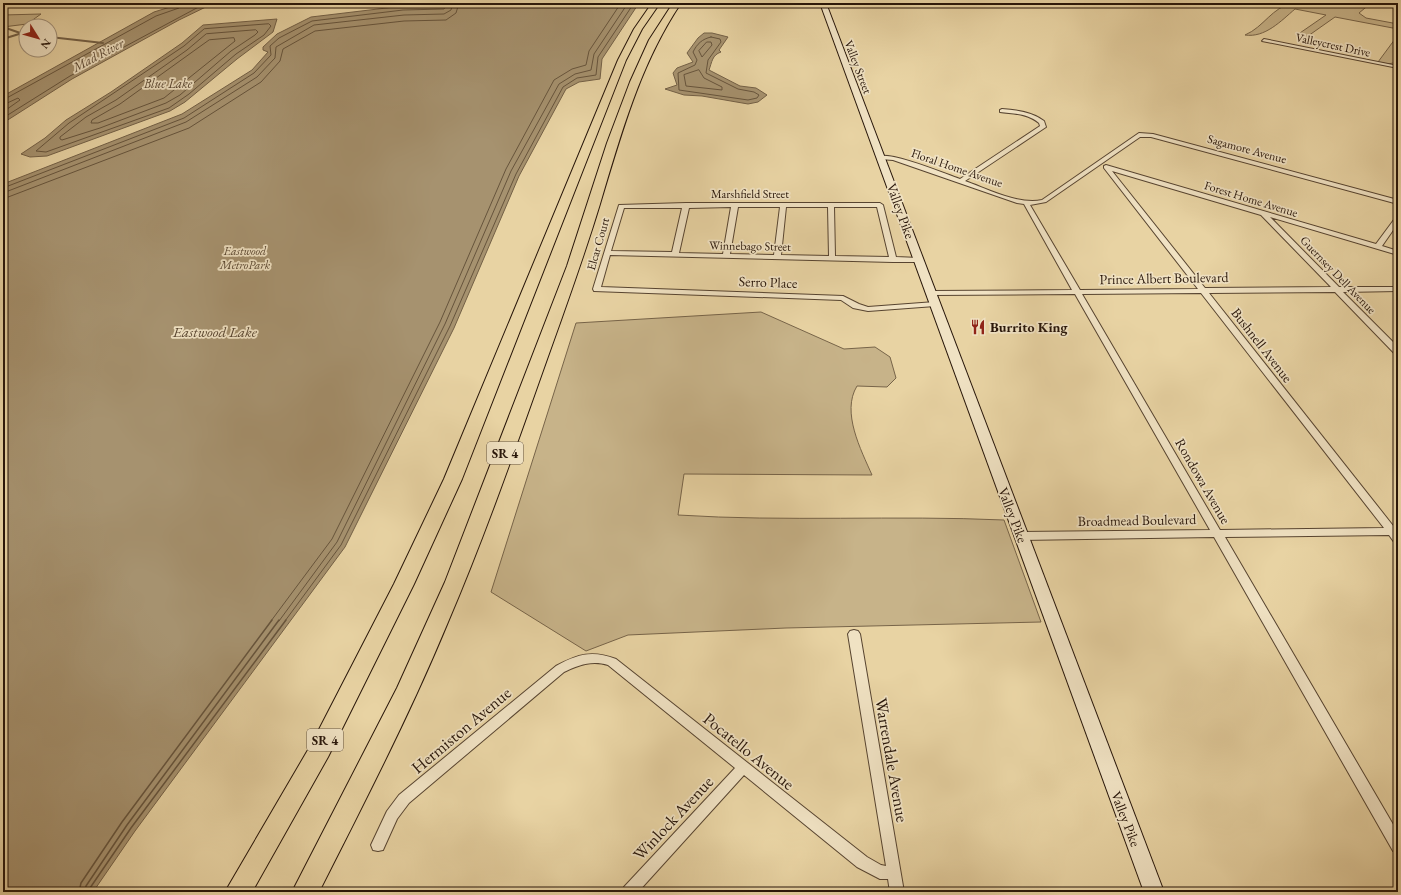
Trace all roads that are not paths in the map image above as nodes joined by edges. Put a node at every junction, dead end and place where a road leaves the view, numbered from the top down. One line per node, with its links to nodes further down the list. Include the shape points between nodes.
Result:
1 (656, 3): 45 (highway, SR 4, via 638,29 622,60 453,479 407,577 320,750)
2 (677, 3): 46 (highway, SR 4, via 647,52 625,108 574,270 487,503 440,617 365,775)
3 (823, 3): 7 (street, Valley Street)
4 (1264, 40): 5 (street, Valleycrest Drive)
5 (1398, 67)
6 (1002, 111): 10 (street, via 1038,119 1043,127)
7 (873, 138): 8 (street, Valley Pike)
8 (880, 157): 10 (street, Floral Home Avenue, via 894,158); 28 (street, Valley Pike)
9 (1102, 166): 11 (street, Sagamore Avenue, via 1139,135 1151,134); 12 (street, via 1044,201); 18 (street, Forest Home Avenue); 32 (street, Bushnell Avenue)
10 (961, 181): 12 (street, Floral Home Avenue)
11 (1398, 202)
12 (1026, 203): 33 (street, Rondowa Avenue)
13 (686, 205): 14 (street, Marshfield Street); 17 (street, Marshfield Street); 23 (street)
14 (735, 205): 15 (street, Marshfield Street); 24 (street)
15 (783, 205): 16 (street, Marshfield Street); 25 (street)
16 (831, 205): 26 (street); 27 (street, Marshfield Street, via 880,205)
17 (621, 206): 21 (street, Elcar Court)
18 (1263, 214): 20 (street, Forest Home Avenue); 30 (street, Guernsey Dell Avenue)
19 (1398, 218): 20 (street)
20 (1378, 247): 22 (street, Forest Home Avenue)
21 (607, 253): 23 (street, Winnebago Street); 29 (street, Elcar Court)
22 (1398, 253)
23 (675, 255): 24 (street, Winnebago Street)
24 (726, 256): 25 (street, Winnebago Street)
25 (777, 257): 26 (street, Winnebago Street)
26 (832, 258): 27 (street, Winnebago Street)
27 (893, 260): 28 (street, Winnebago Street)
28 (919, 260): 34 (street, Valley Pike)
29 (597, 289): 34 (street, Serro Place, via 843,298 856,306 868,309)
30 (1337, 289): 31 (street, Prince Albert Boulevard); 32 (street, Prince Albert Boulevard); 35 (street, Guernsey Dell Avenue)
31 (1398, 289)
32 (1203, 291): 33 (street, Prince Albert Boulevard); 37 (street, Bushnell Avenue)
33 (1077, 292): 34 (street, Prince Albert Boulevard); 36 (street, Rondowa Avenue)
34 (933, 299): 38 (street, Valley Pike)
35 (1398, 352)
36 (1217, 533): 37 (street, Broadmead Boulevard); 38 (street, Broadmead Boulevard); 43 (street, Rondowa Avenue)
37 (1396, 534)
38 (1021, 536): 49 (street, Valley Pike)
39 (854, 634): 44 (street, Warrendale Avenue)
40 (583, 658): 41 (street, Pocatello Avenue, via 594,657 612,662); 42 (street, Hermiston Avenue, via 560,669 404,799 392,815)
41 (743, 768): 44 (street, Pocatello Avenue, via 862,862 880,872); 47 (street, Winlock Avenue)
42 (378, 845)
43 (1398, 846)
44 (894, 873): 48 (street, Warrendale Avenue)
45 (238, 892)
46 (305, 892)
47 (629, 892)
48 (897, 892)
49 (1154, 892)

